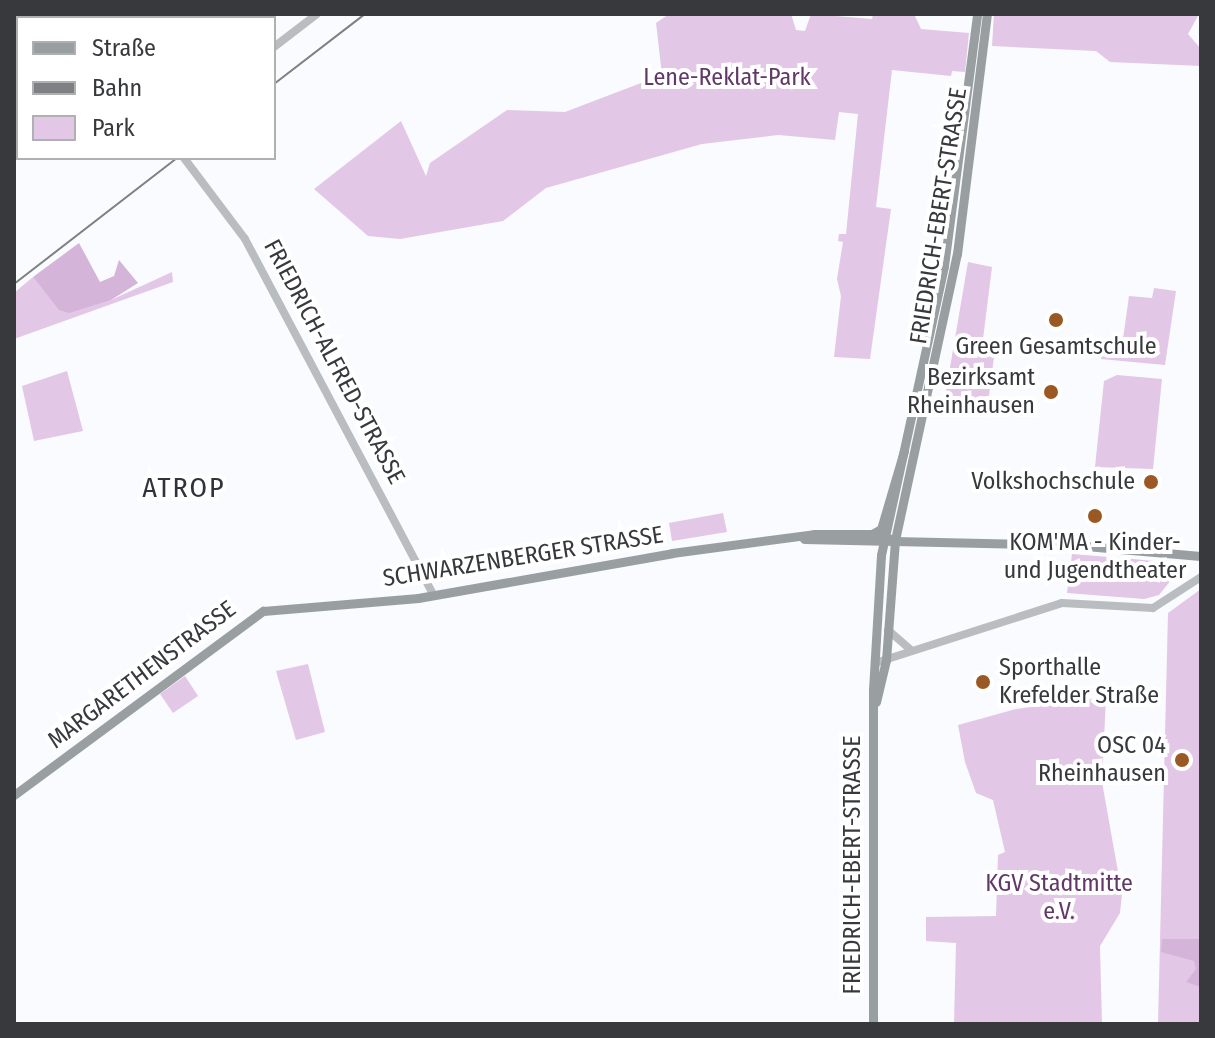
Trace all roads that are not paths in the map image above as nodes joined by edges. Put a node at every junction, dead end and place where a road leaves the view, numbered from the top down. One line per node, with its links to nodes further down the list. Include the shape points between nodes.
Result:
1 (317, 14): 4 (street)
2 (977, 14): 6 (main road, FRIEDRICH-EBERT-STRASSE, via 953,213)
3 (987, 14): 9 (main road, FRIEDRICH-EBERT-STRASSE, via 954,271)
4 (276, 45)
5 (186, 160): 12 (street, FRIEDRICH-ALFRED-STRASSE, via 245,239)
6 (906, 448): 7 (main road, FRIEDRICH-EBERT-STRASSE, via 898,458 881,529); 9 (main road, FRIEDRICH-EBERT-STRASSE)
7 (872, 534): 8 (main road, SCHWARZENBERGER STRASSE); 9 (main road, SCHWARZENBERGER STRASSE)
8 (797, 538): 9 (main road, SCHWARZENBERGER STRASSE); 12 (main road, SCHWARZENBERGER STRASSE, via 672,553)
9 (889, 540): 10 (main road, SCHWARZENBERGER STRASSE, via 1100,546); 14 (main road, FRIEDRICH-EBERT-STRASSE); 16 (main road, FRIEDRICH-EBERT-STRASSE)
10 (1201, 556)
11 (1201, 577): 15 (street, via 1153,608 1062,603)
12 (433, 594): 13 (main road, SCHWARZENBERGER STRASSE)
13 (256, 615): 17 (main road, MARGARETHENSTRASSE)
14 (888, 630): 15 (street); 16 (main road, FRIEDRICH-EBERT-STRASSE)
15 (912, 650): 16 (street)
16 (880, 662): 18 (main road, FRIEDRICH-EBERT-STRASSE, via 874,706)
17 (14, 795)
18 (873, 1024)

